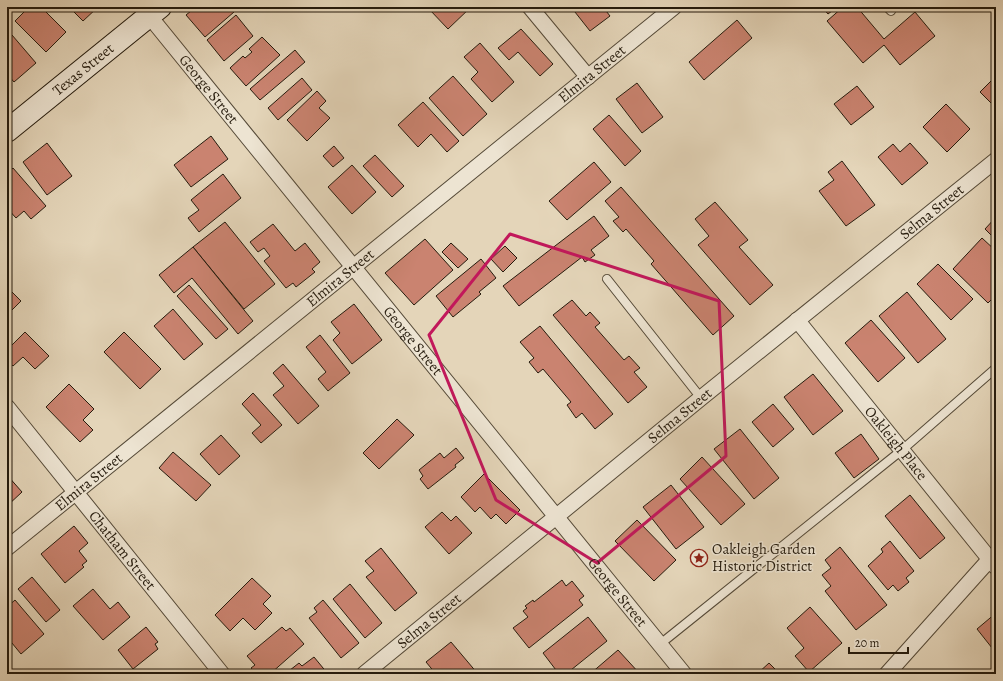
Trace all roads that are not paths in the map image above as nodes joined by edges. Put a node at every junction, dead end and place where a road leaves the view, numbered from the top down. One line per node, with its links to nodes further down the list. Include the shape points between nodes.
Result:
1 (530, 7): 4 (street)
2 (674, 7): 4 (street, Elmira Street)
3 (150, 10): 5 (street, Texas Street); 7 (street, George Street)
4 (588, 77): 7 (street, Elmira Street)
5 (7, 131)
6 (996, 160): 9 (street, Selma Street)
7 (353, 268): 14 (street, Elmira Street); 15 (street, George Street)
8 (607, 279): 11 (lane)
9 (797, 320): 11 (street, Selma Street); 13 (street, Oakleigh Place)
10 (996, 368): 13 (lane)
11 (701, 398): 15 (street, Selma Street)
12 (7, 408): 14 (street, Chatham Street)
13 (902, 450): 17 (street, Oakleigh Place); 18 (lane)
14 (75, 492): 16 (street, Elmira Street); 19 (street, Chatham Street)
15 (556, 516): 18 (street, George Street); 20 (street, Selma Street)
16 (7, 548)
17 (993, 563): 22 (street)
18 (660, 645): 21 (street, George Street)
19 (222, 674)
20 (364, 674)
21 (684, 674)
22 (887, 674)

